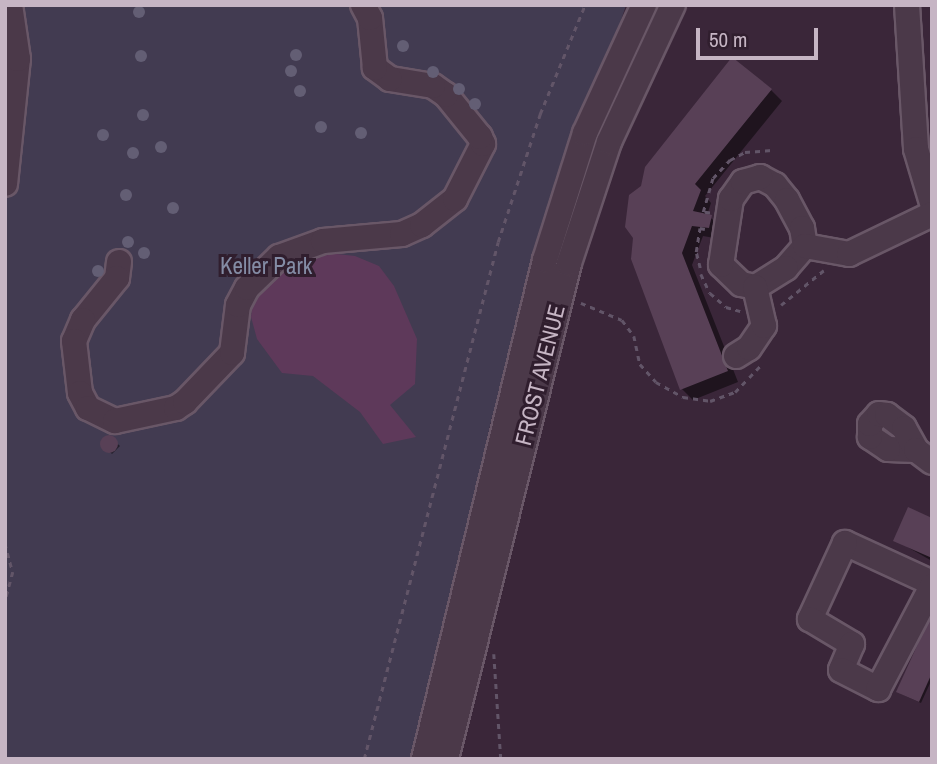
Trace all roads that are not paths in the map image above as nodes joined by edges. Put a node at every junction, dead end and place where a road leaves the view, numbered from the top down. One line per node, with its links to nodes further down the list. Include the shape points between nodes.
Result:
1 (10, 5): 6 (street, via 18,59)
2 (363, 5): 10 (street, via 370,18 375,68 390,79 420,83 446,95 480,137 480,152 455,199 422,225 402,234 323,241 279,257 247,288 238,305 232,353 186,402 114,421 89,408 79,393 74,341 83,320 117,278)
3 (644, 5): 14 (street, FROST AVENUE, via 585,133 545,260)
4 (673, 5): 15 (street, FROST AVENUE, via 609,142 569,263)
5 (907, 5): 7 (street, via 916,149)
6 (5, 184)
7 (932, 203)
8 (932, 214): 9 (street, via 849,254)
9 (805, 246): 11 (street, via 786,268); 11 (street, via 803,228 775,185 760,177 743,182 731,199 721,265 741,284)
10 (118, 262)
11 (755, 288): 12 (street, via 764,326)
12 (736, 356)
13 (932, 584): 13 (street, via 845,544 810,619 852,645 841,670 878,689)
14 (424, 759)
15 (446, 759)

